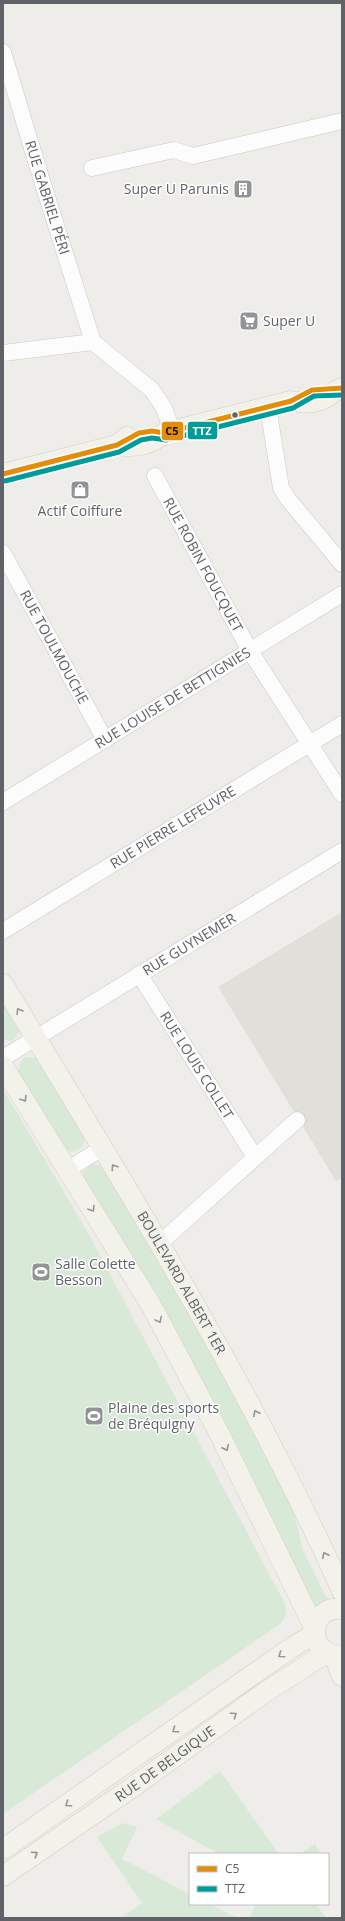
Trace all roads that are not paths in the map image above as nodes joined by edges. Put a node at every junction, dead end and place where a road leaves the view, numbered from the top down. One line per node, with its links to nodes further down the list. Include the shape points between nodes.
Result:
1 (3, 52): 4 (street, RUE GABRIEL PÉRI)
2 (342, 121): 3 (street, via 193,156 174,150)
3 (92, 168)
4 (93, 342): 5 (street); 8 (street, via 152,390 164,408)
5 (3, 353)
6 (338, 389): 7 (main road, via 324,399 306,403 291,401)
7 (268, 407): 8 (main road); 12 (street, via 281,488)
8 (168, 432): 9 (main road, via 157,440 129,448 117,445)
9 (3, 474)
10 (155, 476): 14 (street, RUE ROBIN FOUCQUET)
11 (3, 553): 16 (street, RUE TOULMOUCHE)
12 (342, 564)
13 (342, 594): 14 (street, RUE LOUISE DE BETTIGNIES)
14 (250, 651): 16 (street, RUE LOUISE DE BETTIGNIES); 17 (street, RUE ROBIN FOUCQUET)
15 (342, 724): 17 (street, RUE PIERRE LEFEUVRE)
16 (104, 740): 19 (street, RUE LOUISE DE BETTIGNIES)
17 (310, 743): 18 (street, RUE ROBIN FOUCQUET); 21 (street, RUE PIERRE LEFEUVRE)
18 (342, 794)
19 (3, 802)
20 (342, 851): 22 (street, RUE GUYNEMER)
21 (3, 931)
22 (138, 974): 24 (street, RUE GUYNEMER); 29 (street, RUE LOUIS COLLET)
23 (3, 984): 24 (main road, BOULEVARD ALBERT 1ER, one-way to 23)
24 (36, 1038): 25 (street, RUE GUYNEMER); 28 (main road, BOULEVARD ALBERT 1ER)
25 (3, 1058)
26 (3, 1066): 30 (main road, one-way to 30)
27 (297, 1120): 29 (street)
28 (102, 1148): 30 (street); 31 (main road, BOULEVARD ALBERT 1ER, one-way to 28)
29 (255, 1157): 31 (street)
30 (67, 1170): 34 (main road, one-way to 34, via 151,1305 220,1435)
31 (160, 1244): 32 (main road, BOULEVARD ALBERT 1ER, one-way to 31, via 254,1409)
32 (340, 1579)
33 (342, 1610): 34 (main road, via 331,1610 325,1614)
34 (314, 1631): 35 (main road, via 320,1647); 37 (main road, RUE DE BELGIQUE, one-way to 37)
35 (334, 1655): 36 (main road); 38 (main road, RUE DE BELGIQUE, one-way to 35, via 264,1693)
36 (342, 1676)
37 (3, 1849)
38 (3, 1876)

